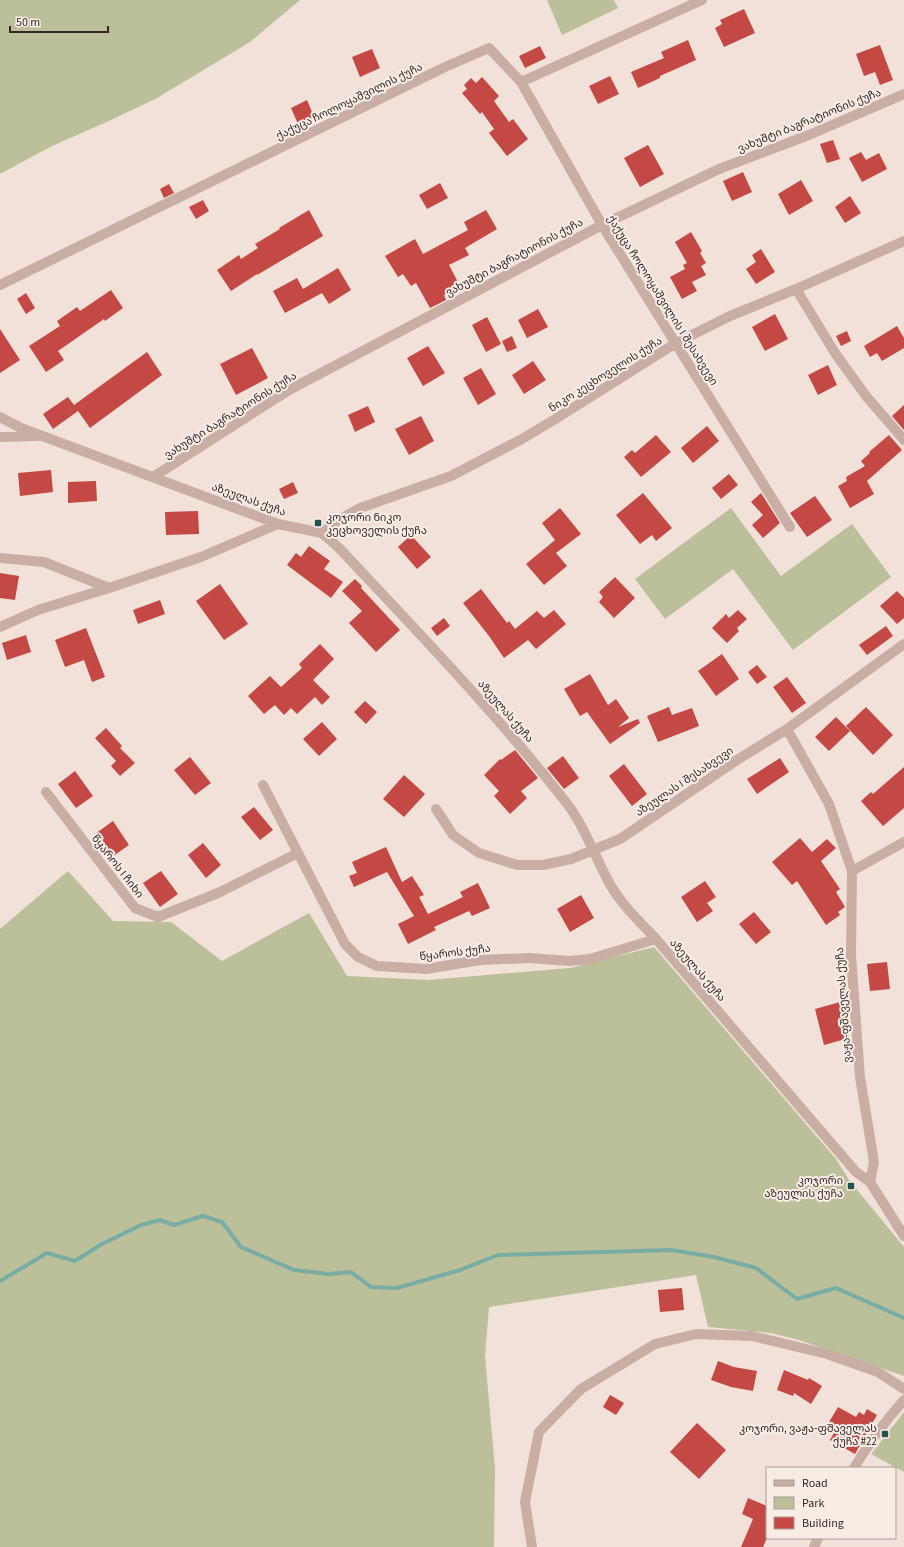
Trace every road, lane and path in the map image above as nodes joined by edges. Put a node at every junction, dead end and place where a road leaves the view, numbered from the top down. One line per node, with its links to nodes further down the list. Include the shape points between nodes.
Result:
1 (702, 0): 2 (street)
2 (521, 82): 4 (street, ქაქუცა ჩოლოყაშვილის I შესახვევი); 6 (street, ქაქუცა ჩოლოყაშვილის ქუჩა, via 489,48)
3 (904, 94): 4 (street, ვახუშტი ბაგრატიონის ქუჩა, via 809,135 720,169)
4 (602, 225): 8 (street, ქაქუცა ჩოლოყაშვილის I შესახვევი); 13 (street, ვახუშტი ბაგრატიონის ქუჩა, via 289,390)
5 (904, 241): 7 (street, ნიკო კეცხოველის ქუჩა)
6 (0, 285)
7 (796, 289): 8 (street, ნიკო კეცხოველის ქუჩა, via 730,316); 12 (street, via 861,390)
8 (676, 343): 15 (street, ქაქუცა ჩოლოყაშვილის I შესახვევი); 16 (street, ნიკო კეცხოველის ქუჩა, via 522,439 451,476 360,508)
9 (0, 418): 10 (street, აზეულას ქუჩა)
10 (42, 436): 11 (street); 13 (street, აზეულას ქუჩა)
11 (0, 437)
12 (904, 440)
13 (153, 477): 14 (street, აზეულას ქუჩა)
14 (278, 524): 16 (street, აზეულას ქუჩა); 18 (street, via 201,557)
15 (790, 527)
16 (322, 533): 26 (street, აზეულას ქუჩა, via 485,704 566,802 580,822)
17 (0, 558): 18 (street, via 44,562)
18 (108, 588): 19 (street, via 38,610)
19 (0, 627)
20 (904, 644): 21 (street)
21 (787, 729): 26 (street, აზეულას I შესახვევი, via 620,839); 28 (street, ვაჟა-ფშაველას ქუჩა, via 829,804)
22 (263, 785): 27 (street, წყაროს ქუჩა)
23 (46, 792): 27 (street, წყაროს I ჩიხი, via 135,908 158,917 218,893)
24 (436, 809): 26 (street, აზეულას I შესახვევი, via 453,835 479,853 517,864 550,863 571,859)
25 (904, 842): 28 (street)
26 (593, 850): 29 (street, აზეულას ქუჩა, via 611,886 630,912)
27 (298, 853): 29 (street, წყაროს ქუჩა, via 345,944 358,957 377,966 426,969 480,960 590,959)
28 (852, 871): 30 (street, ვაჟა-ფშაველას ქუჩა, via 851,956 860,1076 874,1162)
29 (656, 939): 30 (street, აზეულას ქუჩა, via 856,1172)
30 (870, 1182): 31 (street)
31 (904, 1236)
32 (904, 1389): 35 (street, via 878,1372 827,1354 752,1336 696,1334 656,1344 581,1389 539,1432 525,1502)
33 (904, 1400): 34 (street, via 890,1415)
34 (855, 1467)
35 (529, 1534): 36 (street); 37 (street)
36 (527, 1547)
37 (532, 1547)

